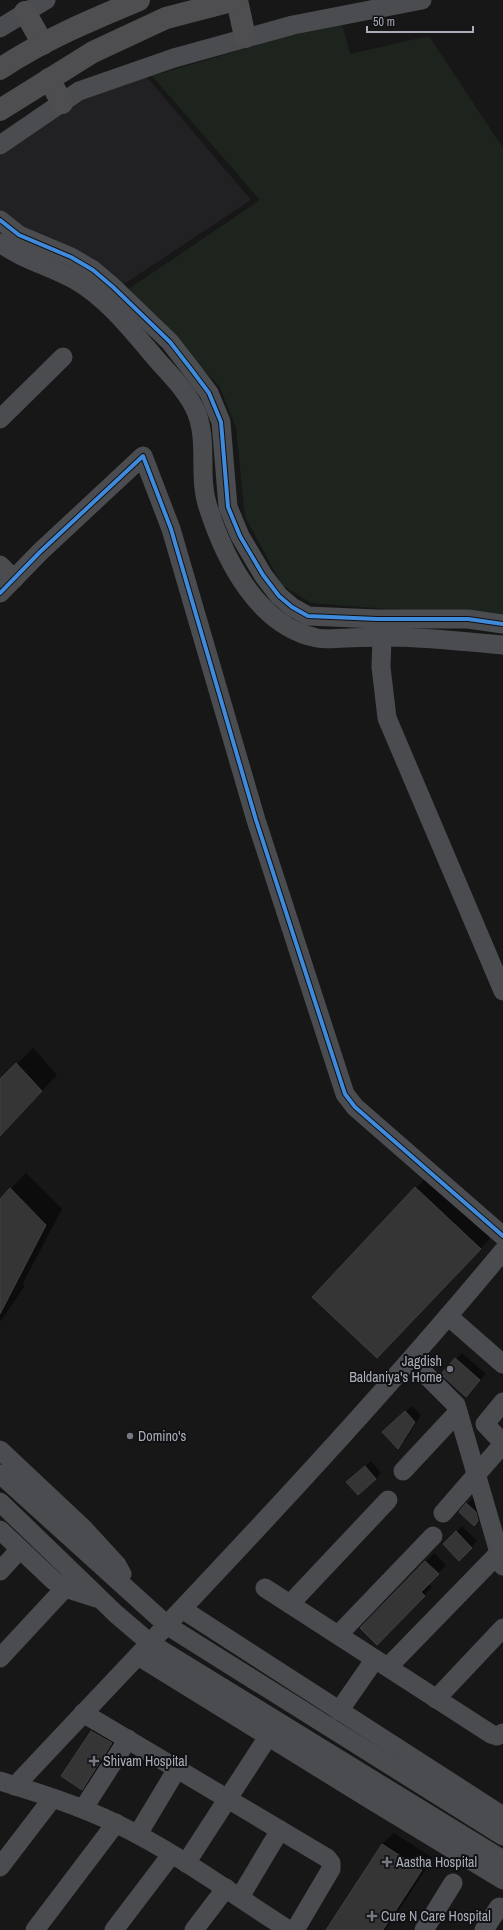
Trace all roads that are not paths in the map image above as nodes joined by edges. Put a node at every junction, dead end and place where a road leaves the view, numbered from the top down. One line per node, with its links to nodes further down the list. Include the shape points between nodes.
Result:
1 (46, 0): 5 (street)
2 (139, 0): 8 (highway, via 81,24)
3 (236, 0): 7 (highway); 10 (highway, via 166,18 93,52)
4 (422, 0): 7 (street)
5 (25, 12): 6 (street); 8 (highway)
6 (0, 28)
7 (245, 37): 11 (street, via 79,91)
8 (43, 44): 9 (highway)
9 (0, 70)
10 (49, 79): 11 (highway); 12 (highway)
11 (62, 103): 13 (street)
12 (0, 110)
13 (0, 145)
14 (0, 220): 21 (street, via 19,235 71,257 93,270 170,342 191,369 208,393 222,422 228,507 240,536 271,586 292,607 308,616 468,619)
15 (0, 243): 22 (street, via 20,255 74,279 102,299 182,389 194,408 203,433 207,505 234,568 252,595 283,624 300,633 319,639)
16 (64, 357): 17 (street)
17 (0, 419)
18 (0, 565): 19 (street)
19 (14, 579): 20 (street); 25 (street, via 143,456 171,529 256,820 345,1094 355,1107)
20 (0, 593)
21 (503, 624)
22 (382, 637): 23 (street, via 432,638); 24 (street, via 381,667 387,718)
23 (503, 645)
24 (503, 992)
25 (503, 1236)
26 (503, 1251): 27 (street)
27 (448, 1316): 28 (street); 29 (street)
28 (411, 1360): 31 (street, via 452,1400); 50 (street)
29 (503, 1364)
30 (503, 1402): 32 (street, via 485,1424)
31 (458, 1412): 34 (street); 36 (street)
32 (503, 1444): 36 (street)
33 (0, 1450): 47 (street, via 84,1529 112,1560 126,1580)
34 (402, 1471)
35 (0, 1474): 47 (street)
36 (476, 1474): 39 (street); 42 (street)
37 (388, 1500): 49 (street)
38 (0, 1502): 48 (street)
39 (443, 1513)
40 (0, 1530): 43 (street)
41 (432, 1536): 53 (street)
42 (500, 1548): 56 (street)
43 (20, 1549): 44 (street); 45 (street)
44 (0, 1571)
45 (65, 1588): 48 (street); 55 (street)
46 (264, 1588): 49 (street)
47 (133, 1596): 51 (street)
48 (101, 1599): 54 (street)
49 (290, 1604): 53 (street)
50 (182, 1609): 51 (street); 58 (street)
51 (168, 1626): 54 (street); 72 (street)
52 (503, 1628): 57 (street)
53 (338, 1635): 56 (street)
54 (144, 1650): 59 (street); 60 (street)
55 (0, 1658)
56 (381, 1663): 57 (street); 58 (street)
57 (436, 1699): 61 (street, via 491,1734 497,1736)
58 (339, 1711): 67 (street)
59 (83, 1713): 62 (street); 64 (street)
60 (273, 1729): 66 (street); 74 (street); 76 (street)
61 (503, 1733)
62 (128, 1740): 63 (street); 68 (street)
63 (177, 1769): 66 (street); 71 (street)
64 (7, 1783): 65 (street)
65 (52, 1799): 68 (street); 75 (street)
66 (228, 1799): 70 (street); 73 (street)
67 (500, 1807)
68 (83, 1809): 69 (street)
69 (116, 1824): 71 (street); 81 (street)
70 (280, 1830): 78 (street); 80 (street, via 327,1858 331,1863 331,1869)
71 (138, 1834): 73 (street)
72 (503, 1836)
73 (179, 1859): 78 (street); 82 (street)
74 (503, 1860)
75 (0, 1867)
76 (503, 1880)
77 (453, 1883): 84 (street)
78 (233, 1893): 80 (street); 83 (street)
79 (498, 1907): 85 (street)
80 (285, 1928)
81 (35, 1930)
82 (114, 1930)
83 (194, 1930)
84 (424, 1930)
85 (484, 1930)

